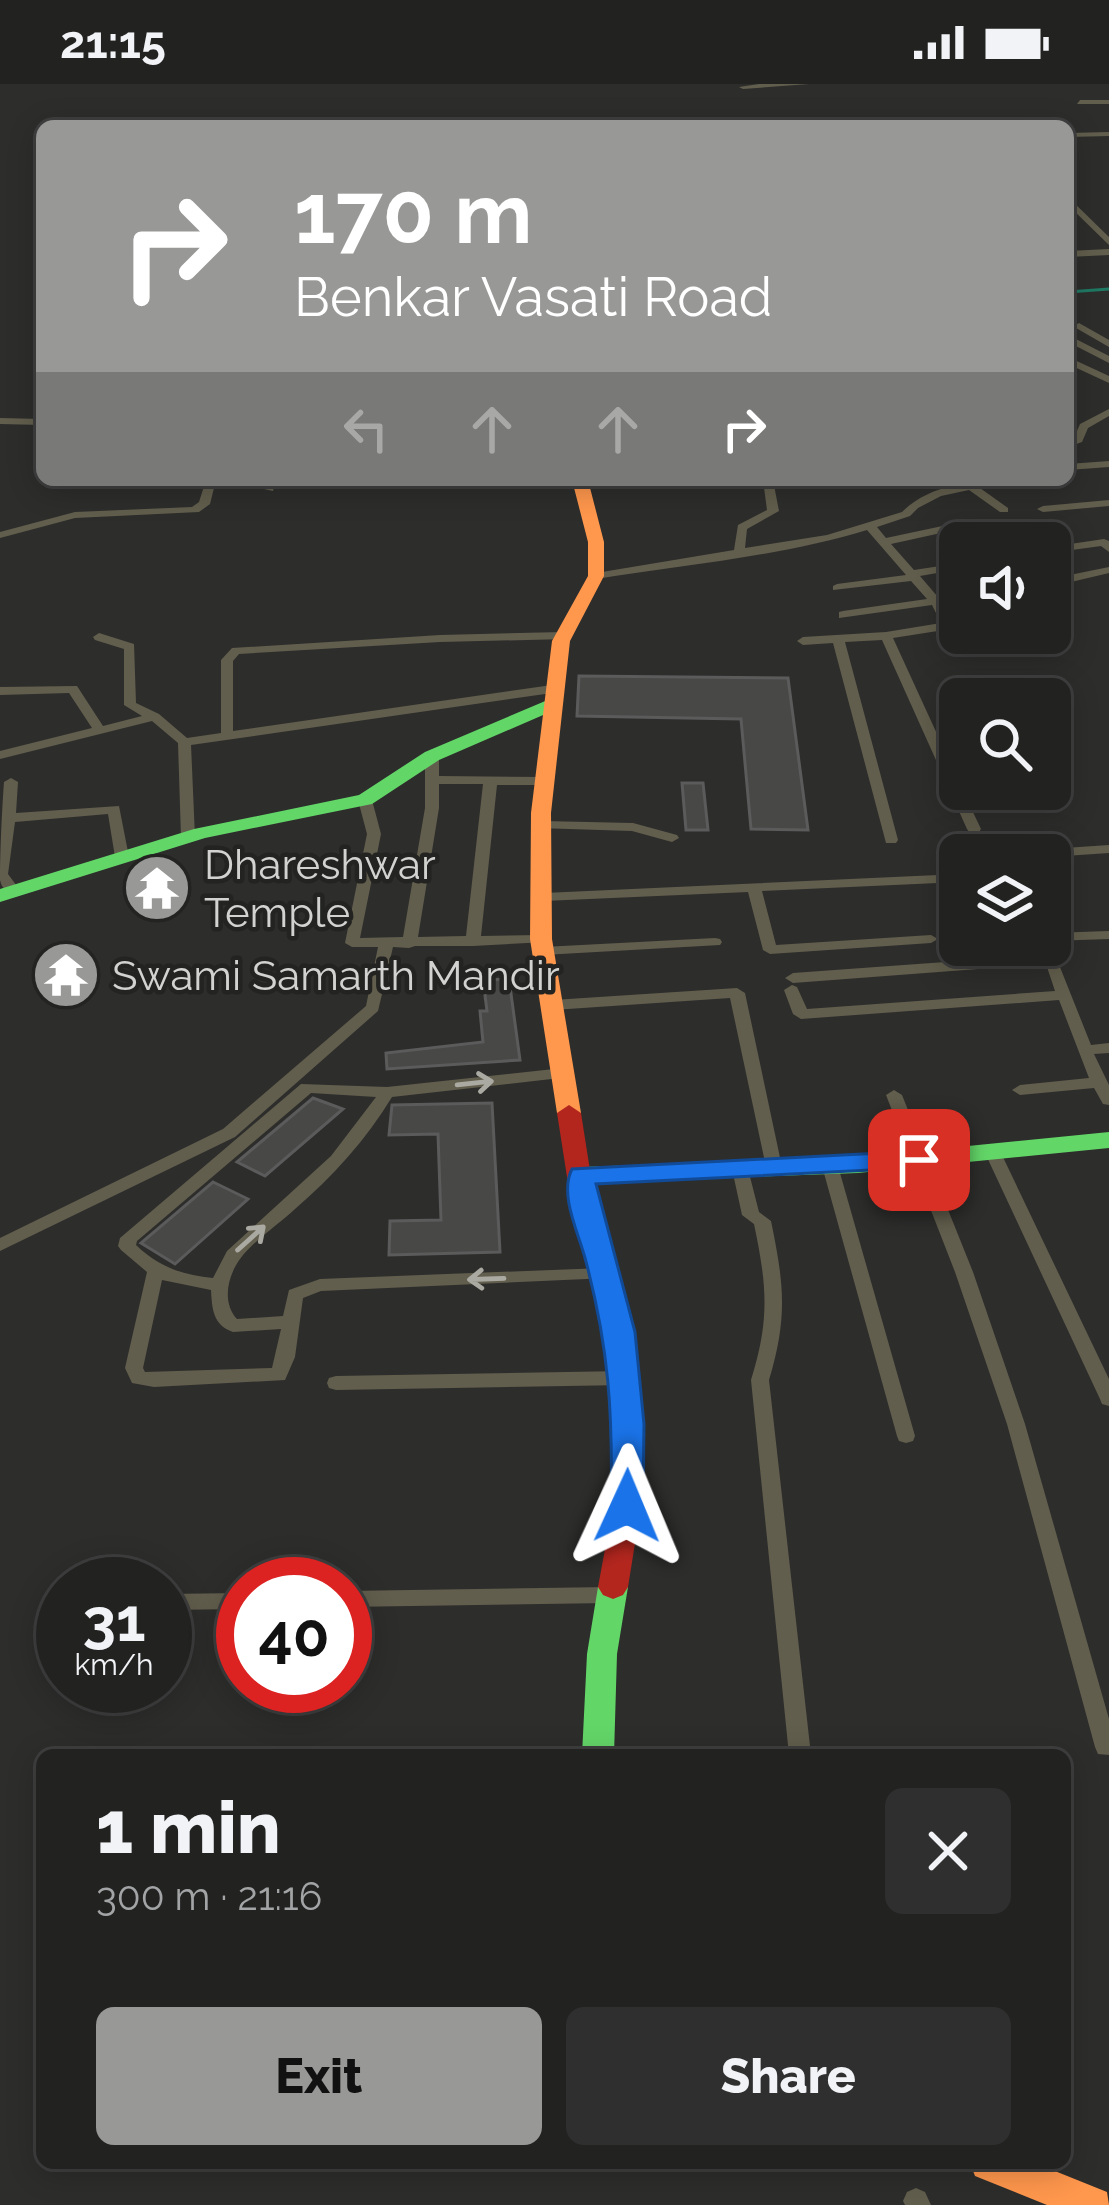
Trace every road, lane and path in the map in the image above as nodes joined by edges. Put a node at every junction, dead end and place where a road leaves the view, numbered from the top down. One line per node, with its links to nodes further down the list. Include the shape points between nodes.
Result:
1 (805, 84): 3 (street)
2 (1101, 84): 4 (street)
3 (743, 87)
4 (1109, 100): 5 (street)
5 (1080, 102)
6 (1109, 134): 7 (street)
7 (1074, 135)
8 (1074, 206): 9 (street)
9 (1086, 218): 10 (street); 11 (street)
10 (1074, 219)
11 (1109, 242)
12 (1109, 252): 13 (street)
13 (1074, 254)
14 (1079, 326): 16 (street)
15 (1074, 341): 17 (street)
16 (1109, 344)
17 (1109, 360)
18 (1074, 363): 19 (street)
19 (1109, 380)
20 (1109, 412): 24 (street)
21 (1074, 421): 24 (street)
22 (0, 422): 23 (street)
23 (36, 422)
24 (1084, 426): 25 (street)
25 (1074, 442)
26 (1104, 464): 27 (street); 28 (street)
27 (1074, 466)
28 (1109, 476)
29 (209, 486): 39 (street, via 195,510 75,515)
30 (582, 486): 46 (street)
31 (768, 486): 43 (street, via 773,511 742,527)
32 (976, 486): 33 (street)
33 (972, 487): 36 (street); 37 (street)
34 (1109, 503): 35 (street)
35 (1043, 509)
36 (1004, 511)
37 (868, 525): 40 (street); 43 (street)
38 (939, 530): 40 (street)
39 (0, 535)
40 (884, 542): 47 (street)
41 (1107, 544): 42 (street)
42 (1071, 548)
43 (739, 553): 46 (street)
44 (939, 570): 47 (street)
45 (1109, 570): 48 (street)
46 (596, 576): 54 (street)
47 (913, 576): 49 (street); 50 (street)
48 (1071, 579)
49 (837, 588)
50 (935, 601): 51 (street); 52 (street)
51 (939, 607)
52 (843, 615)
53 (939, 622): 55 (street)
54 (563, 636): 60 (street); 63 (street, via 388,638 236,651 226,660)
55 (886, 636): 57 (street); 73 (street)
56 (99, 637): 61 (street, via 130,646 130,705)
57 (838, 639): 58 (street); 76 (street)
58 (803, 640)
59 (0, 692): 62 (street, via 73,689)
60 (551, 697): 63 (street); 66 (street); 67 (street)
61 (154, 717): 62 (street); 64 (street)
62 (100, 731): 65 (street)
63 (226, 736): 64 (street)
64 (184, 742): 74 (street)
65 (0, 755)
66 (433, 768): 69 (street); 70 (street); 89 (street)
67 (544, 781): 69 (street); 72 (street)
68 (11, 782): 71 (street)
69 (490, 783): 86 (street)
70 (365, 800): 74 (street); 90 (street, via 374,834 352,943)
71 (5, 822): 79 (street, via 114,809); 81 (street)
72 (542, 825): 75 (street, via 633,827); 83 (street)
73 (974, 829)
74 (188, 837): 79 (street)
75 (672, 838)
76 (891, 840)
77 (1109, 849): 78 (street)
78 (1071, 852)
79 (122, 856): 81 (street)
80 (939, 879): 82 (street)
81 (3, 881)
82 (755, 891): 83 (street); 85 (street, via 770,950)
83 (544, 897): 91 (street)
84 (1109, 935): 88 (street)
85 (931, 939)
86 (473, 942): 89 (street); 91 (street)
87 (715, 942): 91 (street)
88 (1071, 943)
89 (409, 944): 90 (street)
90 (386, 945): 111 (street, via 373,1008 229,1132)
91 (542, 945): 95 (street)
92 (939, 963): 94 (street, via 792,984 801,1014)
93 (1055, 966): 94 (street)
94 (1064, 995): 97 (street)
95 (553, 1005): 98 (street); 107 (street, via 736,993)
96 (1109, 1048): 97 (street)
97 (1084, 1050): 99 (street)
98 (563, 1073): 101 (street, one-way to 98); 110 (street)
99 (1099, 1082): 100 (street); 103 (street)
100 (1020, 1090)
101 (387, 1092): 112 (street, via 308,1088 274,1113 129,1238 127,1246); 114 (street, one-way to 101, via 233,1255 333,1163)
102 (894, 1095): 106 (street)
103 (1109, 1100)
104 (1109, 1140): 105 (street)
105 (994, 1153): 106 (street); 118 (street)
106 (919, 1160): 108 (street); 122 (street, via 1016,1424)
107 (774, 1166): 108 (street); 109 (street)
108 (830, 1166): 119 (street)
109 (740, 1169): 110 (street); 124 (street, via 778,1293 776,1336 760,1380)
110 (582, 1175): 113 (street)
111 (0, 1245)
112 (155, 1273): 114 (street); 115 (street, via 134,1368 139,1378 278,1375)
113 (603, 1274): 115 (street, one-way to 115, via 320,1285 296,1294); 116 (street)
114 (219, 1286): 115 (street, via 221,1313 232,1326)
115 (287, 1322)
116 (625, 1378): 117 (street); 120 (street, via 627,1506)
117 (337, 1383)
118 (1109, 1399)
119 (906, 1436)
120 (609, 1595): 121 (street); 123 (street)
121 (372, 1599)
122 (1106, 1747)
123 (598, 1749)
124 (799, 1749)
125 (1003, 2169): 126 (street)
126 (1094, 2205)

